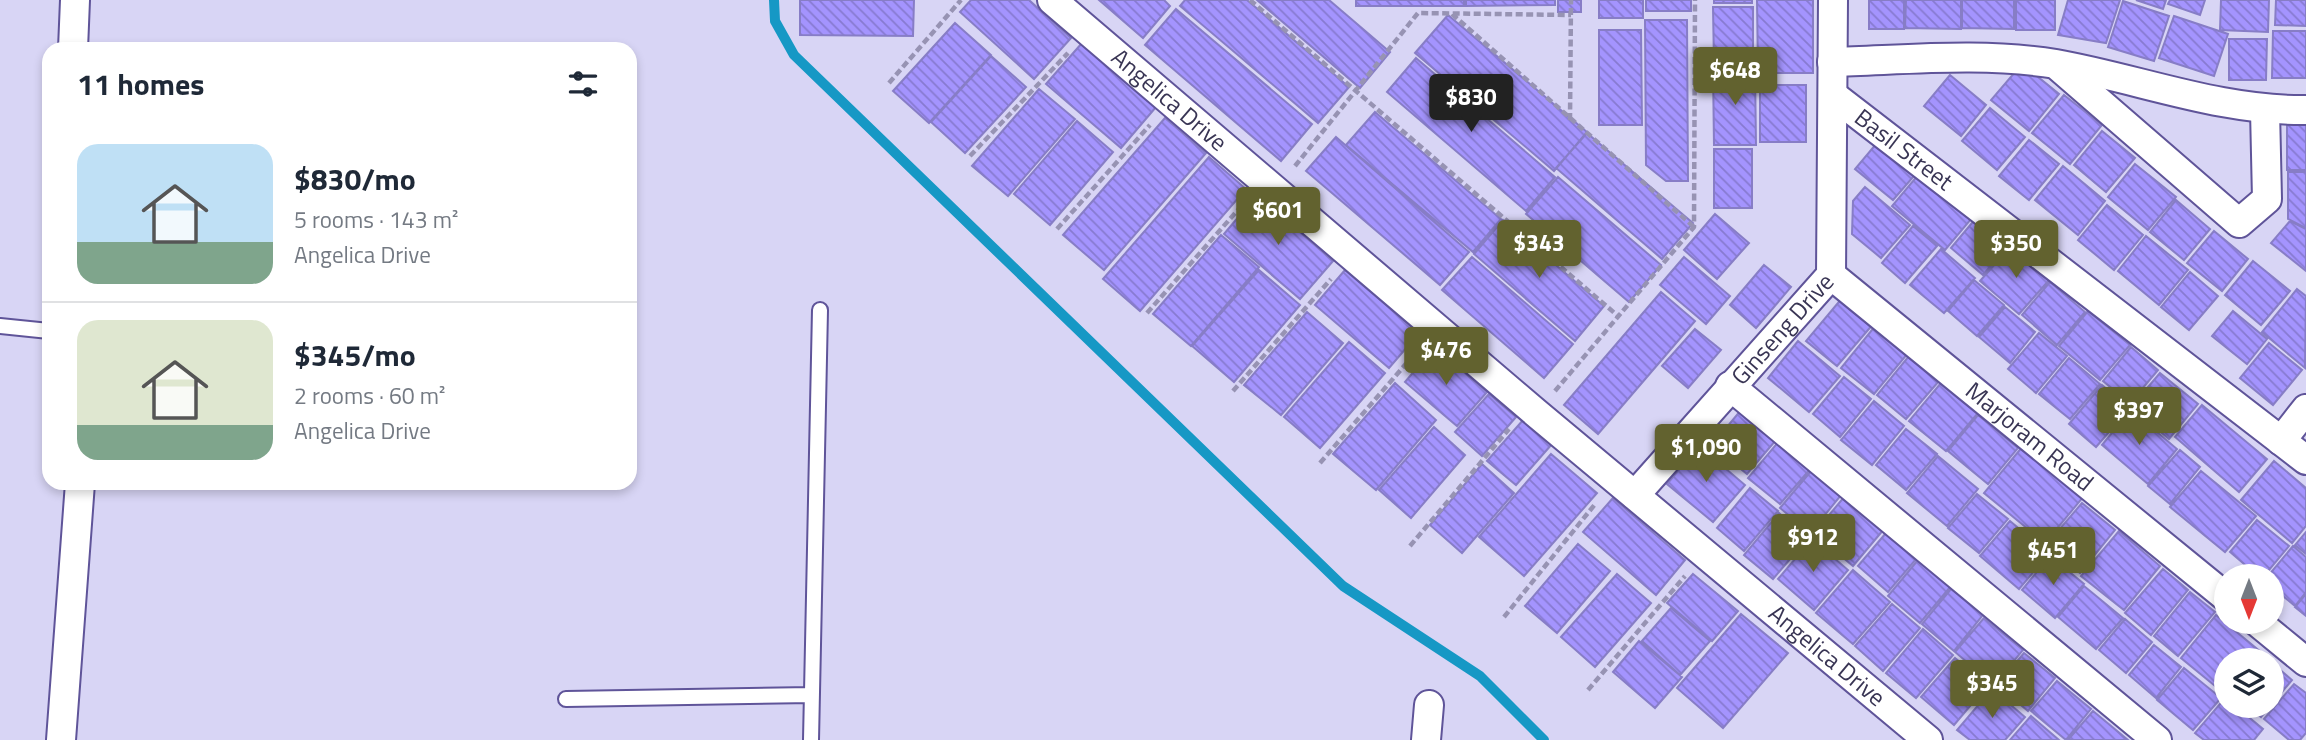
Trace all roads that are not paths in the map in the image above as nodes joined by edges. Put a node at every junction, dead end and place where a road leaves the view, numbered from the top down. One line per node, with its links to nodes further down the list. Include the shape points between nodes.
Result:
1 (75, 0): 4 (street)
2 (1052, 0): 18 (street, Angelica Drive)
3 (1833, 0): 5 (street, Ginseng Drive)
4 (73, 42)
5 (1832, 62): 6 (street, via 1990,57); 7 (street, Ginseng Drive)
6 (2056, 64): 8 (street); 8 (street, via 2239,223 2267,199)
7 (1834, 96): 10 (street, Ginseng Drive); 16 (street, Basil Street)
8 (2264, 110): 9 (street)
9 (2306, 110)
10 (1831, 275): 14 (street, Ginseng Drive); 20 (street, Marjoram Road)
11 (820, 310): 23 (lane)
12 (0, 326): 13 (lane)
13 (42, 330)
14 (1730, 386): 18 (street, Ginseng Drive); 30 (street)
15 (2306, 409): 16 (street)
16 (2281, 441): 17 (street, Basil Street)
17 (2306, 460)
18 (1626, 487): 29 (street, Angelica Drive)
19 (79, 490): 26 (street)
20 (2214, 587)
21 (2272, 634): 22 (street)
22 (2306, 662)
23 (812, 695): 24 (lane); 27 (lane)
24 (566, 699)
25 (1429, 705): 28 (street)
26 (61, 740)
27 (811, 740)
28 (1426, 740)
29 (1928, 740)
30 (2157, 740)

